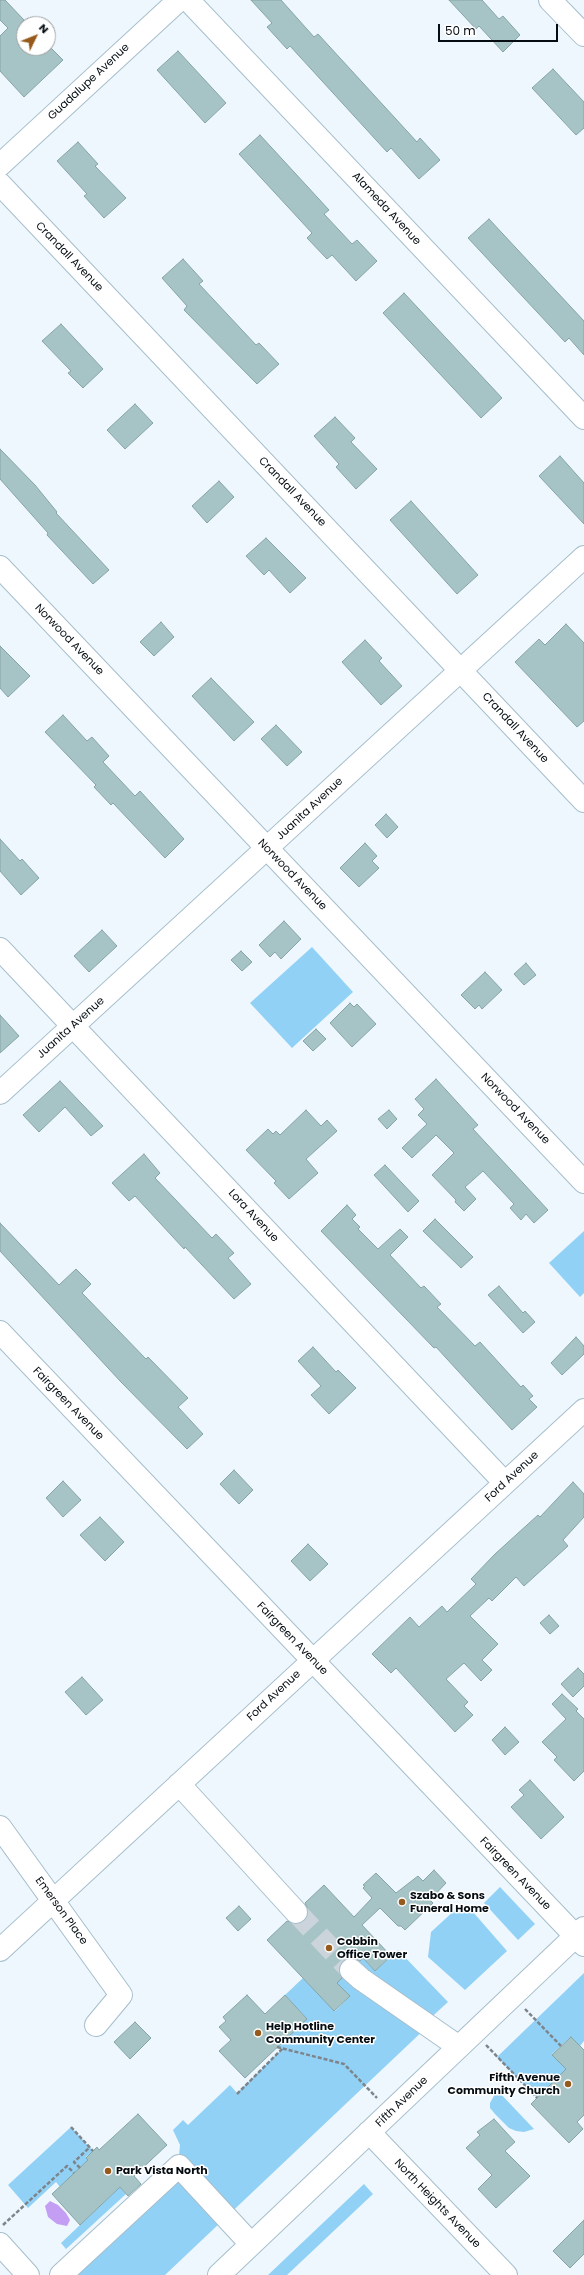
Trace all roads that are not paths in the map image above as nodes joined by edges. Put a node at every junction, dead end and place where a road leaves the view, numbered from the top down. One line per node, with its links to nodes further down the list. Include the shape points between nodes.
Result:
1 (179, 0): 5 (street, Guadalupe Avenue)
2 (188, 0): 7 (street, Alameda Avenue)
3 (550, 0): 4 (street)
4 (584, 35)
5 (0, 165)
6 (0, 184): 10 (street, Crandall Avenue)
7 (584, 418)
8 (584, 557): 10 (street, Juanita Avenue)
9 (0, 567): 12 (street, Norwood Avenue)
10 (460, 670): 11 (street, Crandall Avenue); 12 (street, Juanita Avenue)
11 (584, 801)
12 (267, 848): 14 (street, Juanita Avenue); 16 (street, Norwood Avenue)
13 (0, 949): 14 (street, Lora Avenue)
14 (74, 1026): 15 (street, Juanita Avenue); 19 (street, Lora Avenue)
15 (0, 1093)
16 (584, 1182)
17 (0, 1332): 20 (street, Fairgreen Avenue)
18 (584, 1410): 19 (street, Ford Avenue)
19 (505, 1483): 20 (street, Ford Avenue)
20 (313, 1661): 21 (street, Ford Avenue); 25 (street, Fairgreen Avenue)
21 (179, 1784): 23 (street, Ford Avenue); 24 (street)
22 (0, 1827): 23 (street, Emerson Place)
23 (54, 1900): 26 (street, Ford Avenue); 28 (street, Emerson Place, via 122,1995)
24 (296, 1912)
25 (581, 1936): 29 (street, Fifth Avenue)
26 (0, 1950)
27 (351, 1970): 29 (street, via 361,1979)
28 (96, 2025)
29 (466, 2040): 30 (street, Fifth Avenue)
30 (369, 2132): 32 (street, Fifth Avenue); 36 (street, North Heights Avenue)
31 (0, 2244): 33 (street)
32 (251, 2244): 34 (street, via 178,2166); 35 (street, Fifth Avenue)
33 (28, 2275)
34 (61, 2275)
35 (219, 2275)
36 (506, 2275)

